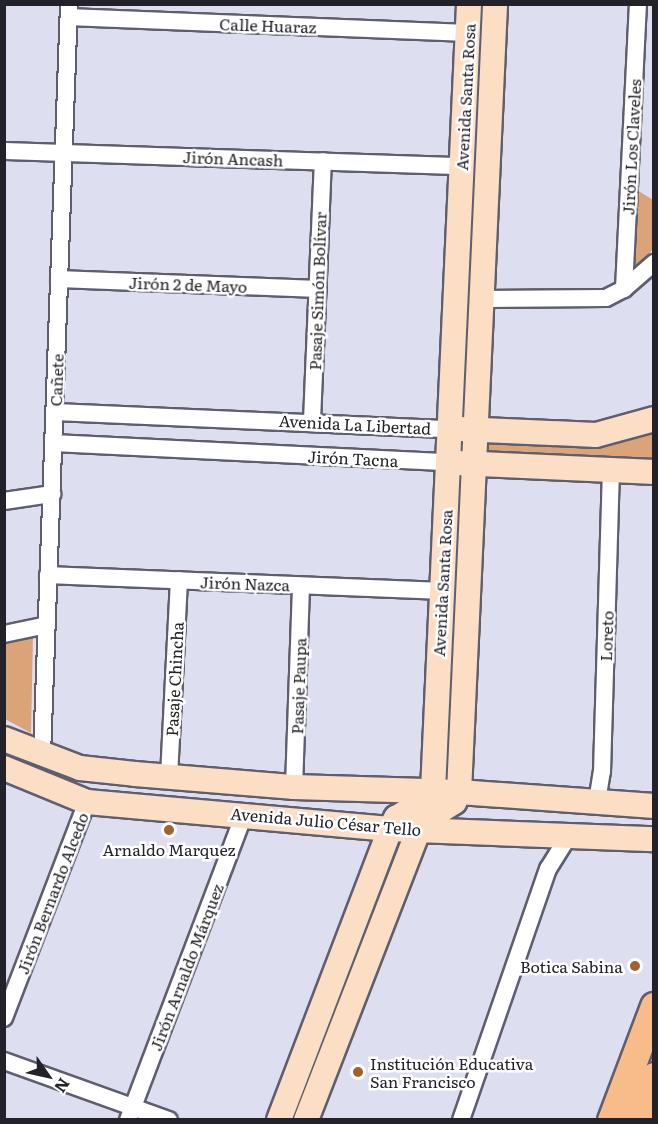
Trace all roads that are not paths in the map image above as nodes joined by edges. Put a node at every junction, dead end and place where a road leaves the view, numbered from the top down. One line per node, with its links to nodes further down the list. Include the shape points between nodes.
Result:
1 (469, 4): 5 (street, Avenida Santa Rosa)
2 (495, 4): 14 (street, Avenida Santa Rosa)
3 (638, 4): 13 (street, Jirón Los Claveles)
4 (69, 11): 5 (street, Calle Huaraz); 7 (street, Cañete)
5 (467, 33): 9 (street, Avenida Santa Rosa)
6 (4, 150): 7 (street, Jirón Ancash)
7 (64, 153): 8 (street, Jirón Ancash); 11 (street, Cañete)
8 (323, 161): 9 (street, Jirón Ancash); 12 (street, Pasaje Simón Bolívar)
9 (462, 166): 18 (street, Avenida Santa Rosa)
10 (654, 263): 13 (street)
11 (59, 279): 12 (street, Jirón 2 de Mayo); 15 (street, Cañete)
12 (318, 289): 17 (street, Pasaje Simón Bolívar)
13 (624, 289): 14 (street, via 606,298 586,301)
14 (482, 299): 19 (street, Avenida Santa Rosa)
15 (55, 412): 17 (street, Avenida La Libertad); 20 (street, Cañete)
16 (654, 419): 19 (street, Avenida La Libertad, via 596,435)
17 (312, 421): 18 (street, Avenida La Libertad)
18 (449, 429): 19 (street, Avenida La Libertad); 21 (street, Avenida Santa Rosa)
19 (476, 430): 22 (street, Avenida Santa Rosa)
20 (53, 443): 21 (street, Jirón Tacna); 25 (street, Cañete)
21 (448, 462): 22 (street, Jirón Tacna); 30 (street, Avenida Santa Rosa)
22 (474, 464): 23 (street, Jirón Tacna); 39 (street, Avenida Santa Rosa)
23 (611, 470): 24 (street, Jirón Tacna); 41 (street, Loreto, via 602,772)
24 (654, 472)
25 (52, 494): 26 (street); 27 (street, Cañete)
26 (4, 501)
27 (48, 575): 28 (street, Jirón Nazca); 31 (street, Cañete)
28 (179, 580): 29 (street, Jirón Nazca); 36 (street, Pasaje Chincha)
29 (301, 585): 30 (street, Jirón Nazca); 37 (street, Pasaje Paupa)
30 (442, 591): 38 (street, Avenida Santa Rosa)
31 (47, 625): 32 (street); 34 (street, Cañete)
32 (4, 634)
33 (4, 739): 34 (street, Avenida Julio César Tello)
34 (42, 755): 36 (street, Avenida Julio César Tello, via 81,768)
35 (4, 768): 40 (street, Avenida Julio César Tello)
36 (169, 777): 37 (street, Avenida Julio César Tello)
37 (294, 788): 38 (street, Avenida Julio César Tello)
38 (433, 791): 39 (street, Avenida Julio César Tello); 44 (street, via 428,800 396,818)
39 (459, 792): 41 (street, Avenida Julio César Tello); 45 (street, via 454,802 424,821)
40 (87, 802): 43 (street, Avenida Julio César Tello); 49 (street, Jirón Bernardo Alcedo)
41 (597, 802): 42 (street, Avenida Julio César Tello)
42 (654, 806)
43 (244, 814): 44 (street, Avenida Julio César Tello); 52 (street, Jirón Arnaldo Márquez)
44 (390, 829): 45 (street, Avenida Julio César Tello); 54 (street)
45 (418, 831): 46 (street, Avenida Julio César Tello); 55 (street)
46 (568, 837): 47 (street, Avenida Julio César Tello); 56 (street, via 548,869)
47 (654, 839)
48 (654, 1006): 57 (main road)
49 (4, 1018)
50 (4, 1061): 52 (street)
51 (654, 1076): 58 (main road)
52 (130, 1113): 53 (street)
53 (169, 1119)
54 (279, 1119)
55 (306, 1119)
56 (461, 1119)
57 (611, 1119)
58 (637, 1119)

